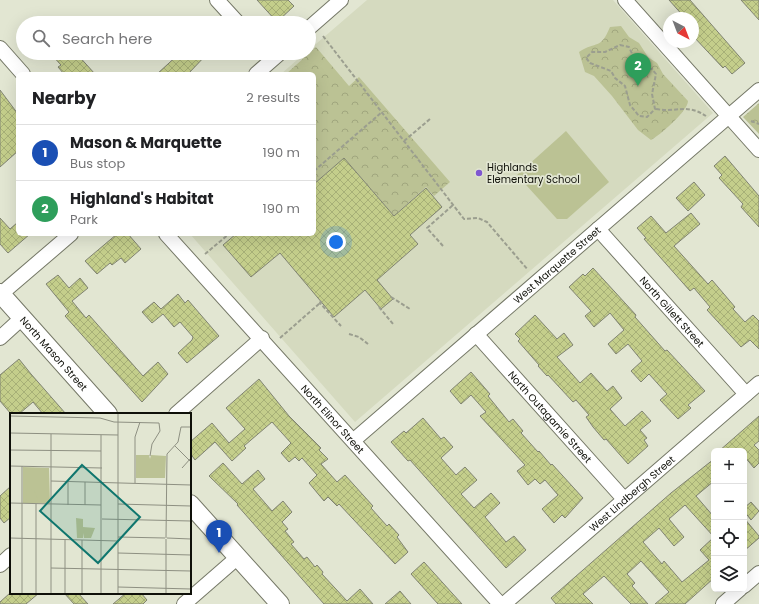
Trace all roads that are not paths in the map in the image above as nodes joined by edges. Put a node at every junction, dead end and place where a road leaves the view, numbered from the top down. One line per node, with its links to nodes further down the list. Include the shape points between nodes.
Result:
1 (217, 0): 4 (street)
2 (342, 0): 5 (street)
3 (625, 0): 11 (street)
4 (232, 16)
5 (316, 22)
6 (0, 48): 8 (street)
7 (268, 60): 9 (street)
8 (21, 72)
9 (258, 72)
10 (759, 90): 11 (street, West Marquette Street)
11 (728, 116): 12 (street); 13 (street, West Marquette Street)
12 (759, 150)
13 (598, 229): 18 (street, West Marquette Street); 22 (street, North Gillett Street)
14 (69, 236): 16 (street)
15 (168, 236): 20 (street, North Elinor Street)
16 (0, 293): 17 (main road, North Mason Street)
17 (22, 318): 19 (street); 23 (main road, North Mason Street)
18 (476, 334): 25 (street, West Marquette Street); 26 (street, North Outagamie Street)
19 (0, 338)
20 (262, 338): 24 (street); 25 (street, North Elinor Street)
21 (759, 383): 22 (street, West Lindbergh Street)
22 (746, 394): 26 (street, West Lindbergh Street)
23 (107, 413)
24 (177, 413)
25 (354, 440): 36 (street, North Elinor Street)
26 (624, 500): 37 (street, West Lindbergh Street)
27 (191, 505): 29 (main road)
28 (10, 556): 30 (street)
29 (238, 557): 34 (street); 35 (main road)
30 (0, 565)
31 (759, 573): 32 (street)
32 (747, 583)
33 (737, 592): 38 (street)
34 (184, 604)
35 (280, 604)
36 (500, 604)
37 (504, 604)
38 (723, 604)

